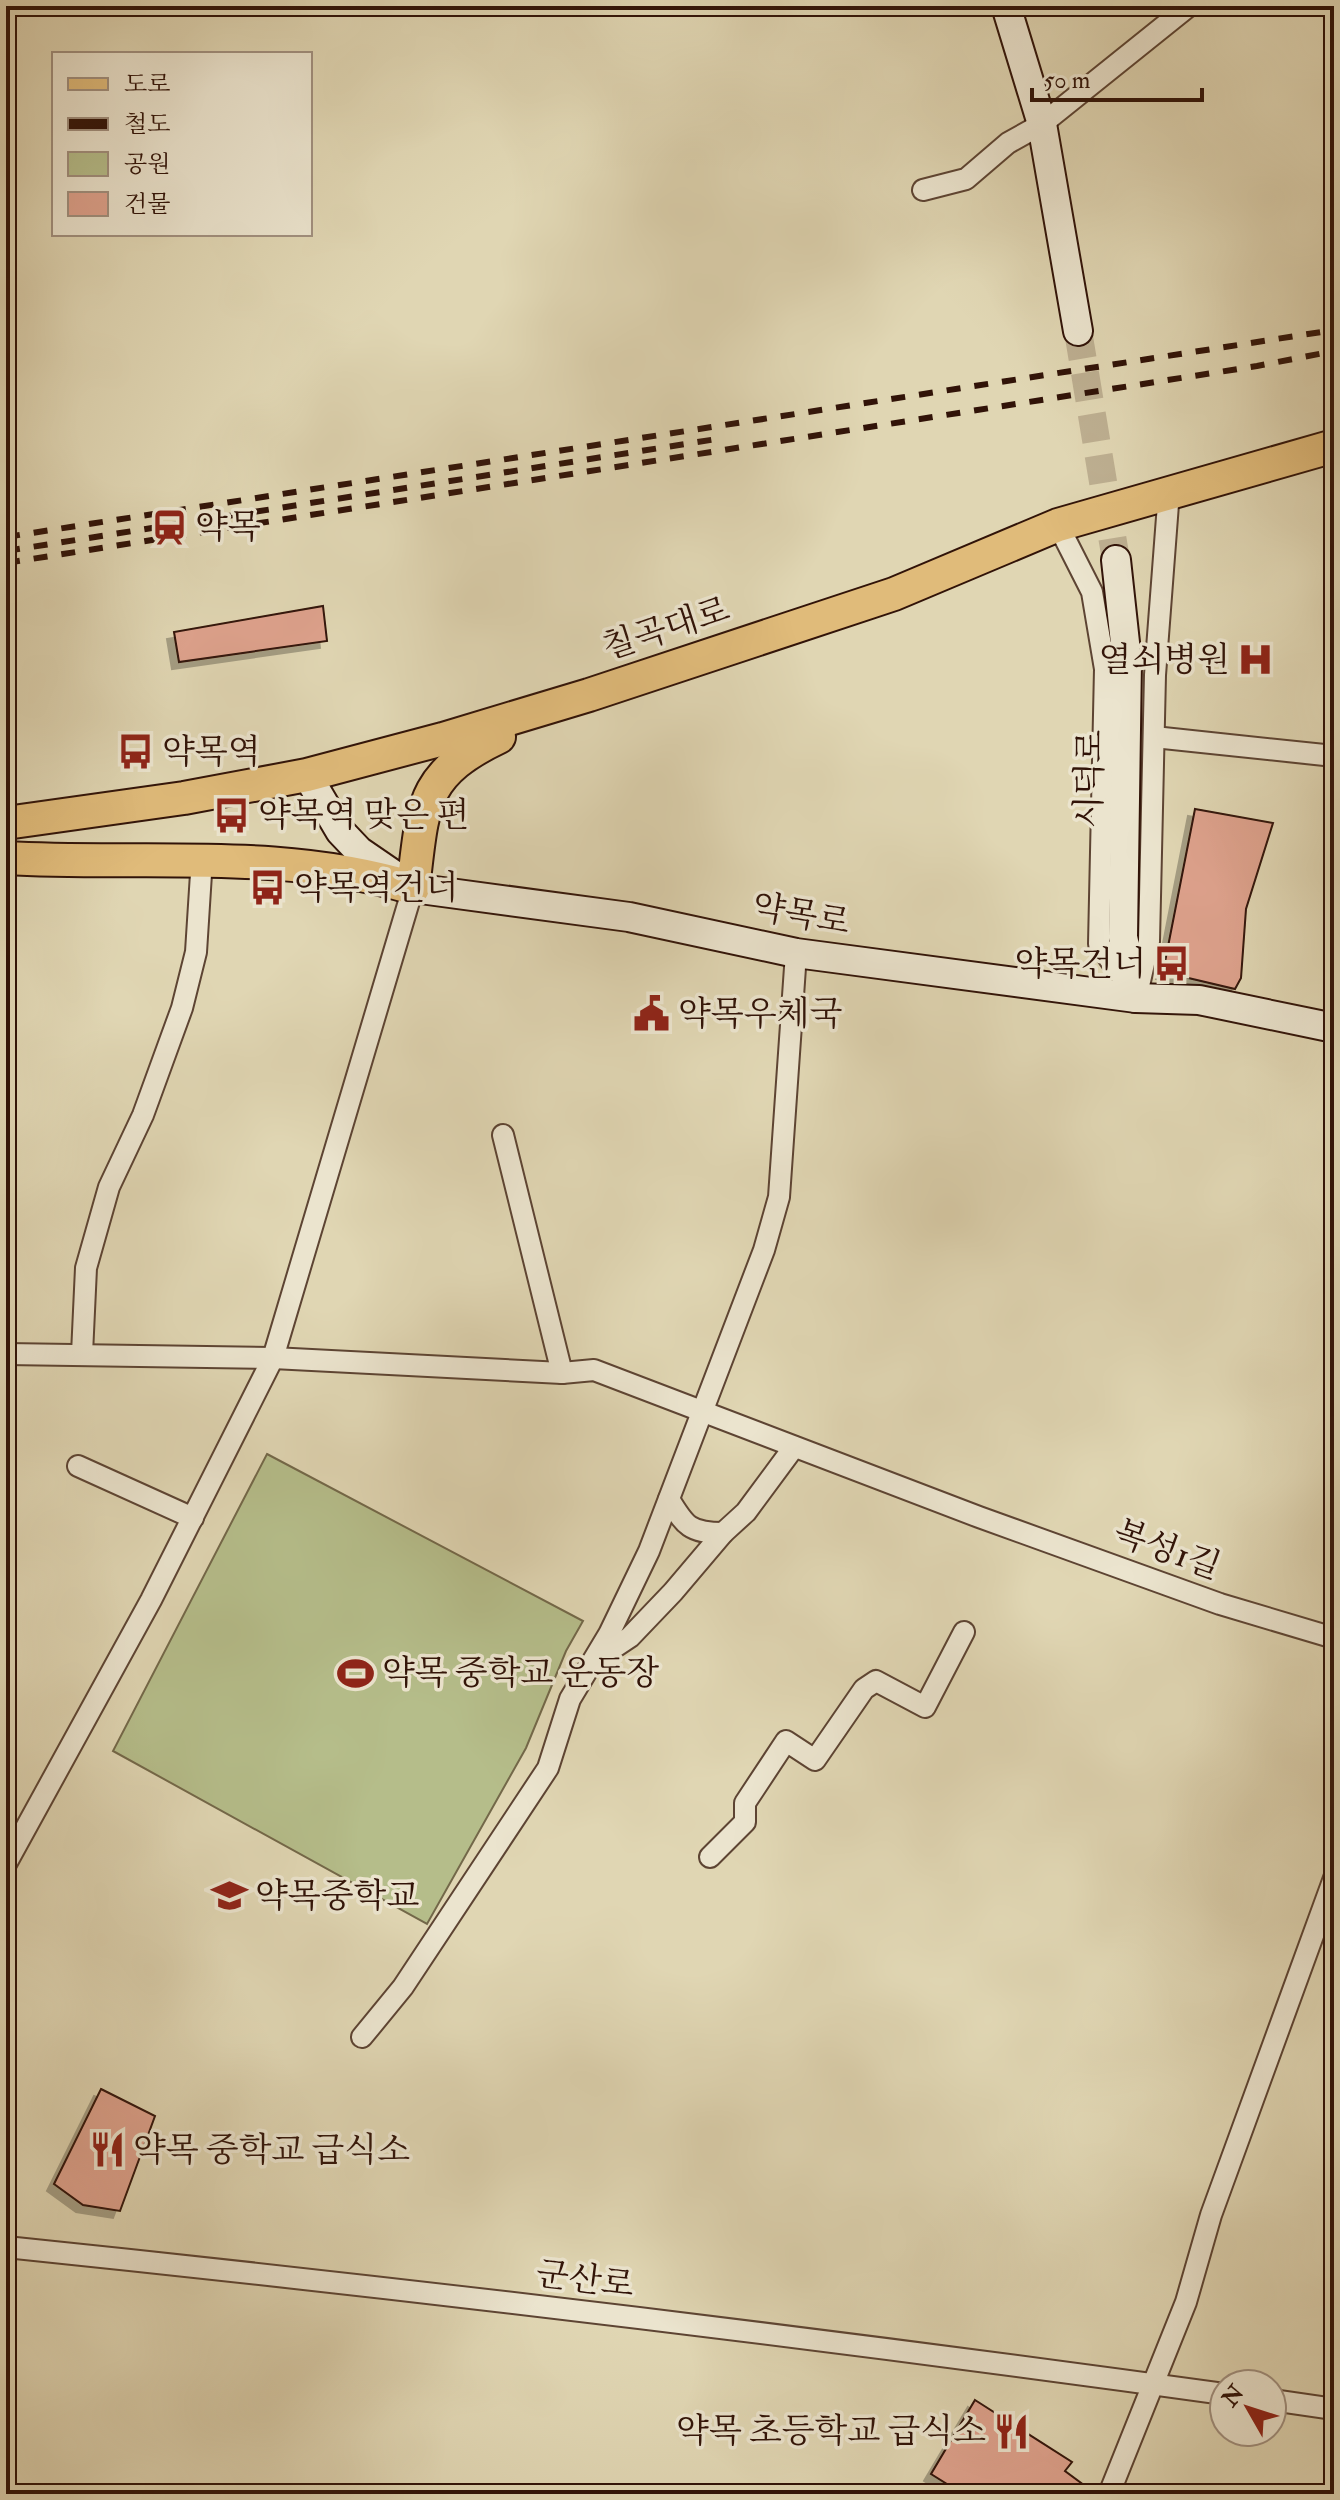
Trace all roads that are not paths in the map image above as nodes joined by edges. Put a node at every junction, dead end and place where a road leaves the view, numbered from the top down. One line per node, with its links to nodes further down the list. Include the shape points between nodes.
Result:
1 (1006, 6): 3 (street)
2 (1189, 6): 3 (street)
3 (1042, 124): 4 (street, via 1008,143 966,179); 5 (street)
4 (923, 190)
5 (1078, 331)
6 (1334, 446): 7 (main road, 칠곡대로)
7 (1169, 491): 8 (main road, 칠곡대로); 11 (street)
8 (1058, 525): 10 (main road, 칠곡대로, via 894,594); 19 (street, via 1092,592 1105,669 1099,944)
9 (1116, 560): 19 (street, 시덕로, via 1127,661 1123,937)
10 (589, 695): 13 (main road, 칠곡대로); 17 (main road, via 449,766 432,788)
11 (1154, 737): 12 (street); 19 (street, via 1149,941)
12 (1334, 756)
13 (307, 775): 14 (main road, 칠곡대로); 17 (street, 약목로, via 340,831 359,851)
14 (6, 823)
15 (6, 858): 16 (main road)
16 (202, 858): 17 (main road, via 368,874); 23 (street, via 196,952 182,1008 143,1115 109,1187 86,1268)
17 (413, 888): 18 (street, 약목로, via 629,917); 24 (street)
18 (796, 953): 19 (street, 약목로); 26 (street, via 779,1197)
19 (1136, 998): 20 (street, 약목로, via 1199,1000)
20 (1334, 1028)
21 (503, 1135): 25 (street)
22 (6, 1354): 23 (street, 복성1길)
23 (82, 1354): 24 (street, 복성1길)
24 (273, 1358): 25 (street, 복성1길); 30 (street)
25 (562, 1373): 26 (street, 복성1길, via 594,1370)
26 (703, 1412): 27 (street, 복성1길); 29 (street)
27 (794, 1447): 31 (street, via 746,1512); 33 (street, 복성1길, via 1220,1604)
28 (78, 1466): 30 (street)
29 (669, 1499): 31 (street, via 683,1523 702,1533); 34 (street, via 633,1586)
30 (193, 1518): 36 (street)
31 (723, 1533): 34 (street, via 630,1637)
32 (964, 1632): 35 (street, via 925,1707 876,1681 864,1689 815,1760 786,1741 745,1803 745,1822)
33 (1334, 1638)
34 (590, 1664): 38 (street, via 570,1699 548,1768 403,1987)
35 (710, 1857)
36 (6, 1864)
37 (1334, 1878): 40 (street)
38 (362, 2037)
39 (6, 2247): 40 (street, 군산로, via 327,2281)
40 (1155, 2384): 41 (street, 군산로); 44 (street)
41 (1208, 2392)
42 (1288, 2402): 43 (street)
43 (1334, 2409)
44 (1109, 2494)

